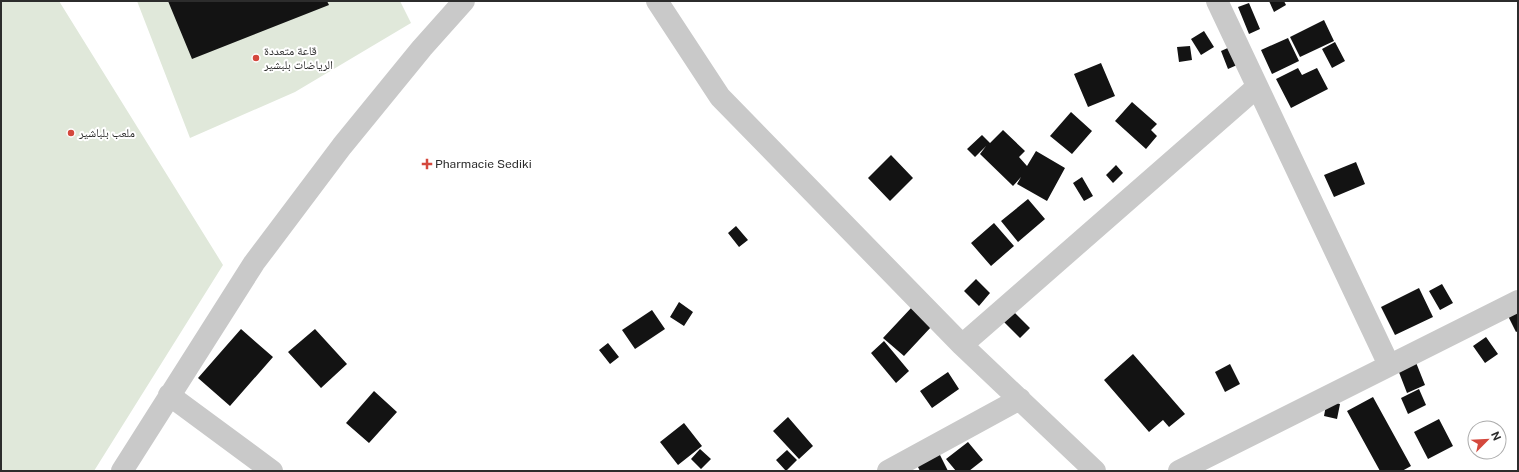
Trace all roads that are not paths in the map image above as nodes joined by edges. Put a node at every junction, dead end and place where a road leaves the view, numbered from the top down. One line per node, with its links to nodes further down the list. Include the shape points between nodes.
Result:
1 (464, 1): 8 (street, via 347,140 268,244)
2 (657, 1): 6 (street, via 720,97)
3 (1216, 1): 4 (street)
4 (1257, 87): 6 (street); 7 (street)
5 (1518, 301): 7 (street)
6 (962, 345): 9 (street)
7 (1389, 365): 14 (street)
8 (169, 395): 10 (street); 11 (street)
9 (1020, 399): 12 (street); 13 (street)
10 (122, 471)
11 (272, 471)
12 (888, 471)
13 (1095, 471)
14 (1179, 471)

